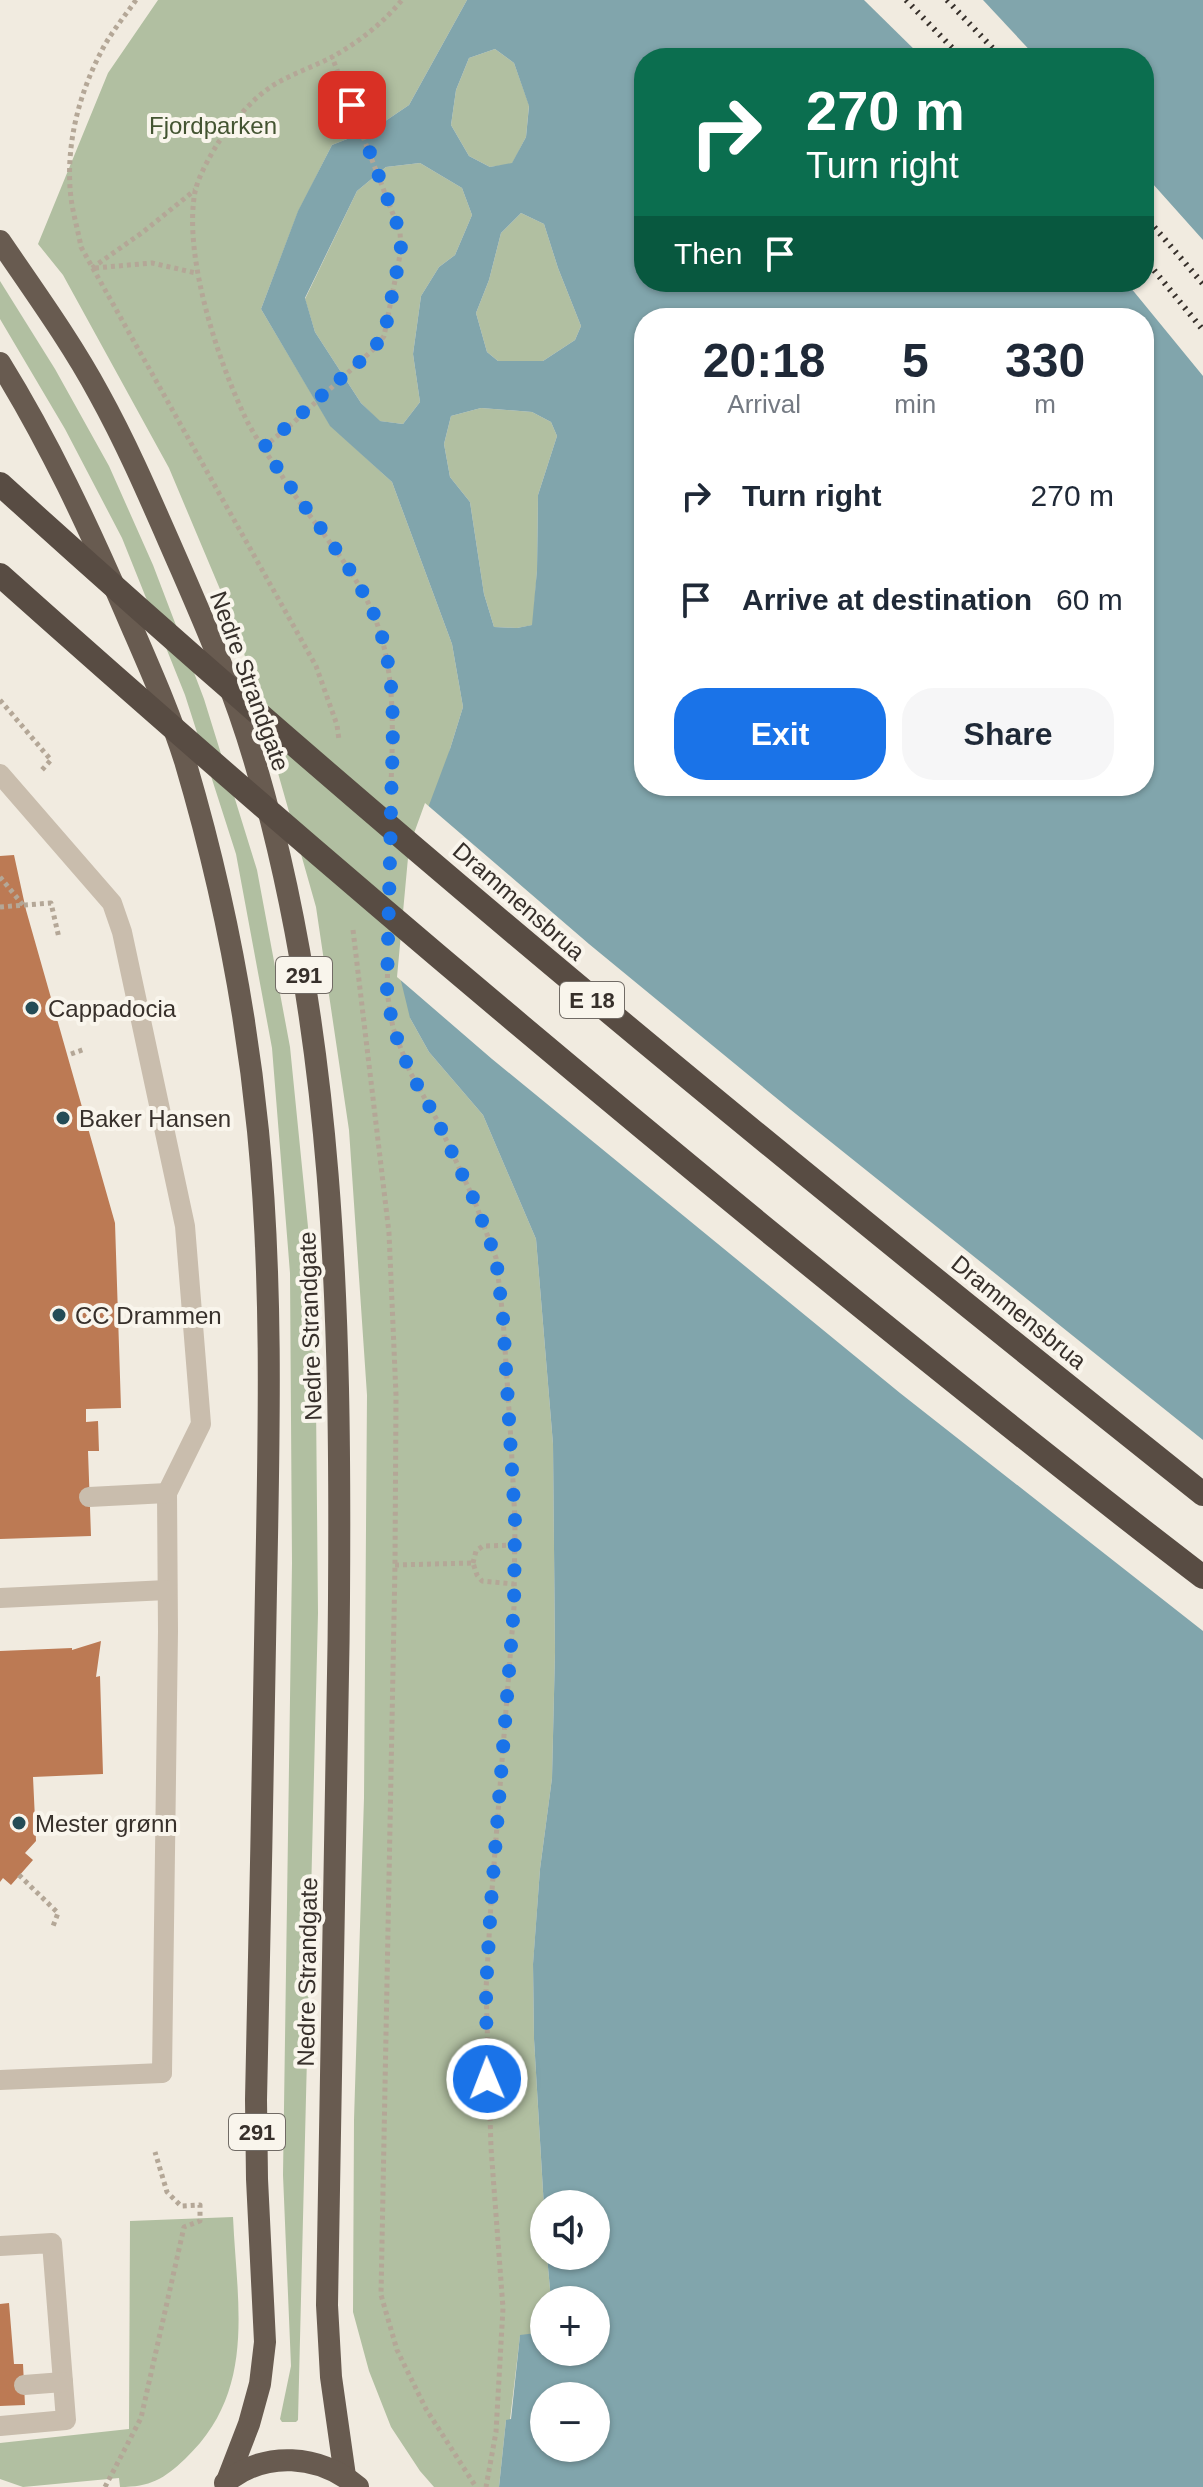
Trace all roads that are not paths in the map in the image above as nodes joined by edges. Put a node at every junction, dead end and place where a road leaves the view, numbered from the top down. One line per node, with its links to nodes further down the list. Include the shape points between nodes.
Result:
1 (0, 241): 17 (highway, Nedre Strandgate / 291, via 99,393 208,633 254,756 287,886 309,1006 335,1270 340,1440 327,2305 331,2377)
2 (0, 363): 18 (highway, Nedre Strandgate / 291, via 84,517 184,758 220,898 258,1130 267,1268 269,1440 256,2100 265,2342 249,2424)
3 (0, 484): 7 (highway, Drammensbrua / E 18, bridge, via 566,978)
4 (0, 575): 9 (highway, E 18, bridge, via 525,1031 923,1357)
5 (0, 774): 6 (street, via 112,903 122,932 182,1211 201,1424)
6 (167, 1493): 8 (street); 10 (street)
7 (1203, 1494)
8 (89, 1497)
9 (1203, 1577)
10 (167, 1590): 11 (street); 12 (street, via 162,2073)
11 (0, 1598)
12 (0, 2080)
13 (0, 2246): 14 (street, via 52,2243)
14 (63, 2382): 15 (street); 16 (street, via 66,2420)
15 (24, 2385)
16 (0, 2426)
17 (352, 2481): 18 (highway, 291, via 316,2463 285,2459 254,2465)
18 (224, 2484)

